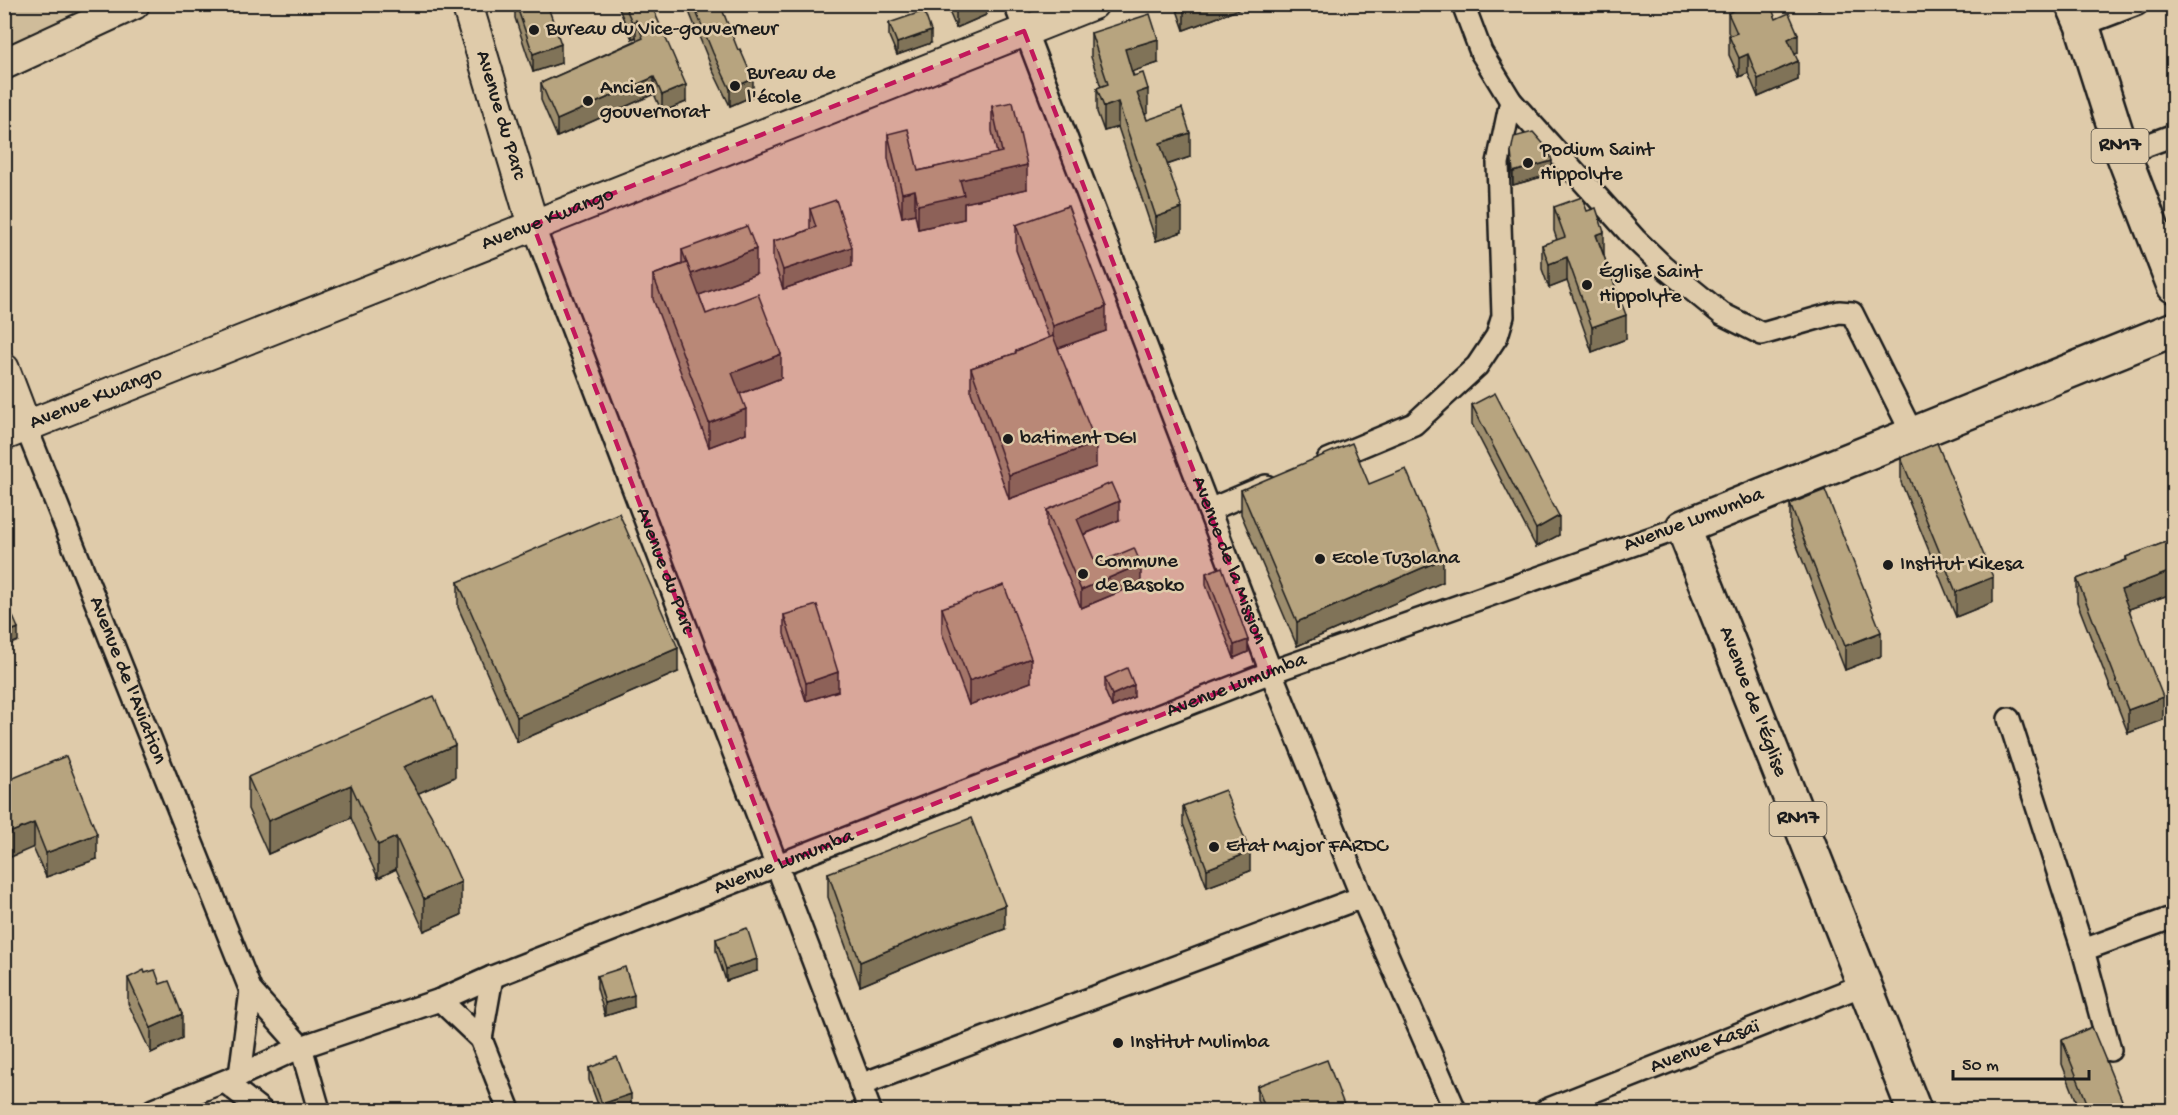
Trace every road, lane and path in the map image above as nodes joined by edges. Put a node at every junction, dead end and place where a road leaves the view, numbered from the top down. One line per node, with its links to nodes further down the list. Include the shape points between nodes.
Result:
1 (135, 4): 8 (street)
2 (1093, 4): 7 (street, Avenue Kwango)
3 (1463, 4): 9 (street, via 1481,52)
4 (2137, 4): 5 (street)
5 (2077, 15): 11 (main road, RN17)
6 (471, 16): 12 (street, Avenue du Parc)
7 (1020, 18): 12 (street, Avenue Kwango); 20 (street, Avenue de la Mission)
8 (4, 64)
9 (1511, 101): 17 (street, via 1635,239 1722,314 1762,334 1839,312 1852,313); 18 (street, via 1498,163 1503,316 1497,336 1477,366 1414,424)
10 (2174, 135): 11 (street)
11 (2123, 154): 13 (main road, RN17)
12 (533, 225): 16 (street, Avenue Kwango); 24 (street, Avenue du Parc)
13 (2174, 286)
14 (2174, 329): 17 (main road, Avenue Lumumba)
15 (4, 369): 16 (street, Avenue de l'Aviation)
16 (15, 431): 30 (street, Avenue de l'Aviation)
17 (1913, 435): 21 (main road, Avenue Lumumba)
18 (1306, 469)
19 (1284, 478): 20 (street)
20 (1209, 510): 22 (street, Avenue de la Mission)
21 (1683, 527): 22 (street, Avenue Lumumba); 29 (main road, Avenue de l'Église / RN17)
22 (1271, 672): 24 (street, Avenue Lumumba); 25 (street, Avenue de la Mission)
23 (2009, 719): 27 (street)
24 (778, 865): 28 (street, Avenue Lumumba); 36 (street, Avenue du Parc)
25 (1362, 897): 36 (street); 42 (street, Avenue de la Mission)
26 (2174, 917): 27 (street)
27 (2083, 950): 34 (street)
28 (492, 977): 31 (street, Avenue Lumumba); 32 (street)
29 (1863, 985): 43 (street, Avenue Kasaï); 44 (main road, Avenue de l'Église / RN17)
30 (251, 991): 33 (street, Avenue de l'Aviation); 35 (street, Avenue de l'Aviation)
31 (440, 1000): 32 (street); 33 (street, Avenue Lumumba)
32 (481, 1039): 40 (street)
33 (301, 1047): 35 (street, Avenue Lumumba); 39 (street)
34 (2110, 1050)
35 (232, 1078): 37 (street); 38 (street)
36 (860, 1085): 41 (street, Avenue du Parc)
37 (153, 1110)
38 (261, 1110)
39 (319, 1110)
40 (509, 1110)
41 (870, 1110)
42 (1455, 1110)
43 (1546, 1110)
44 (1914, 1110)

